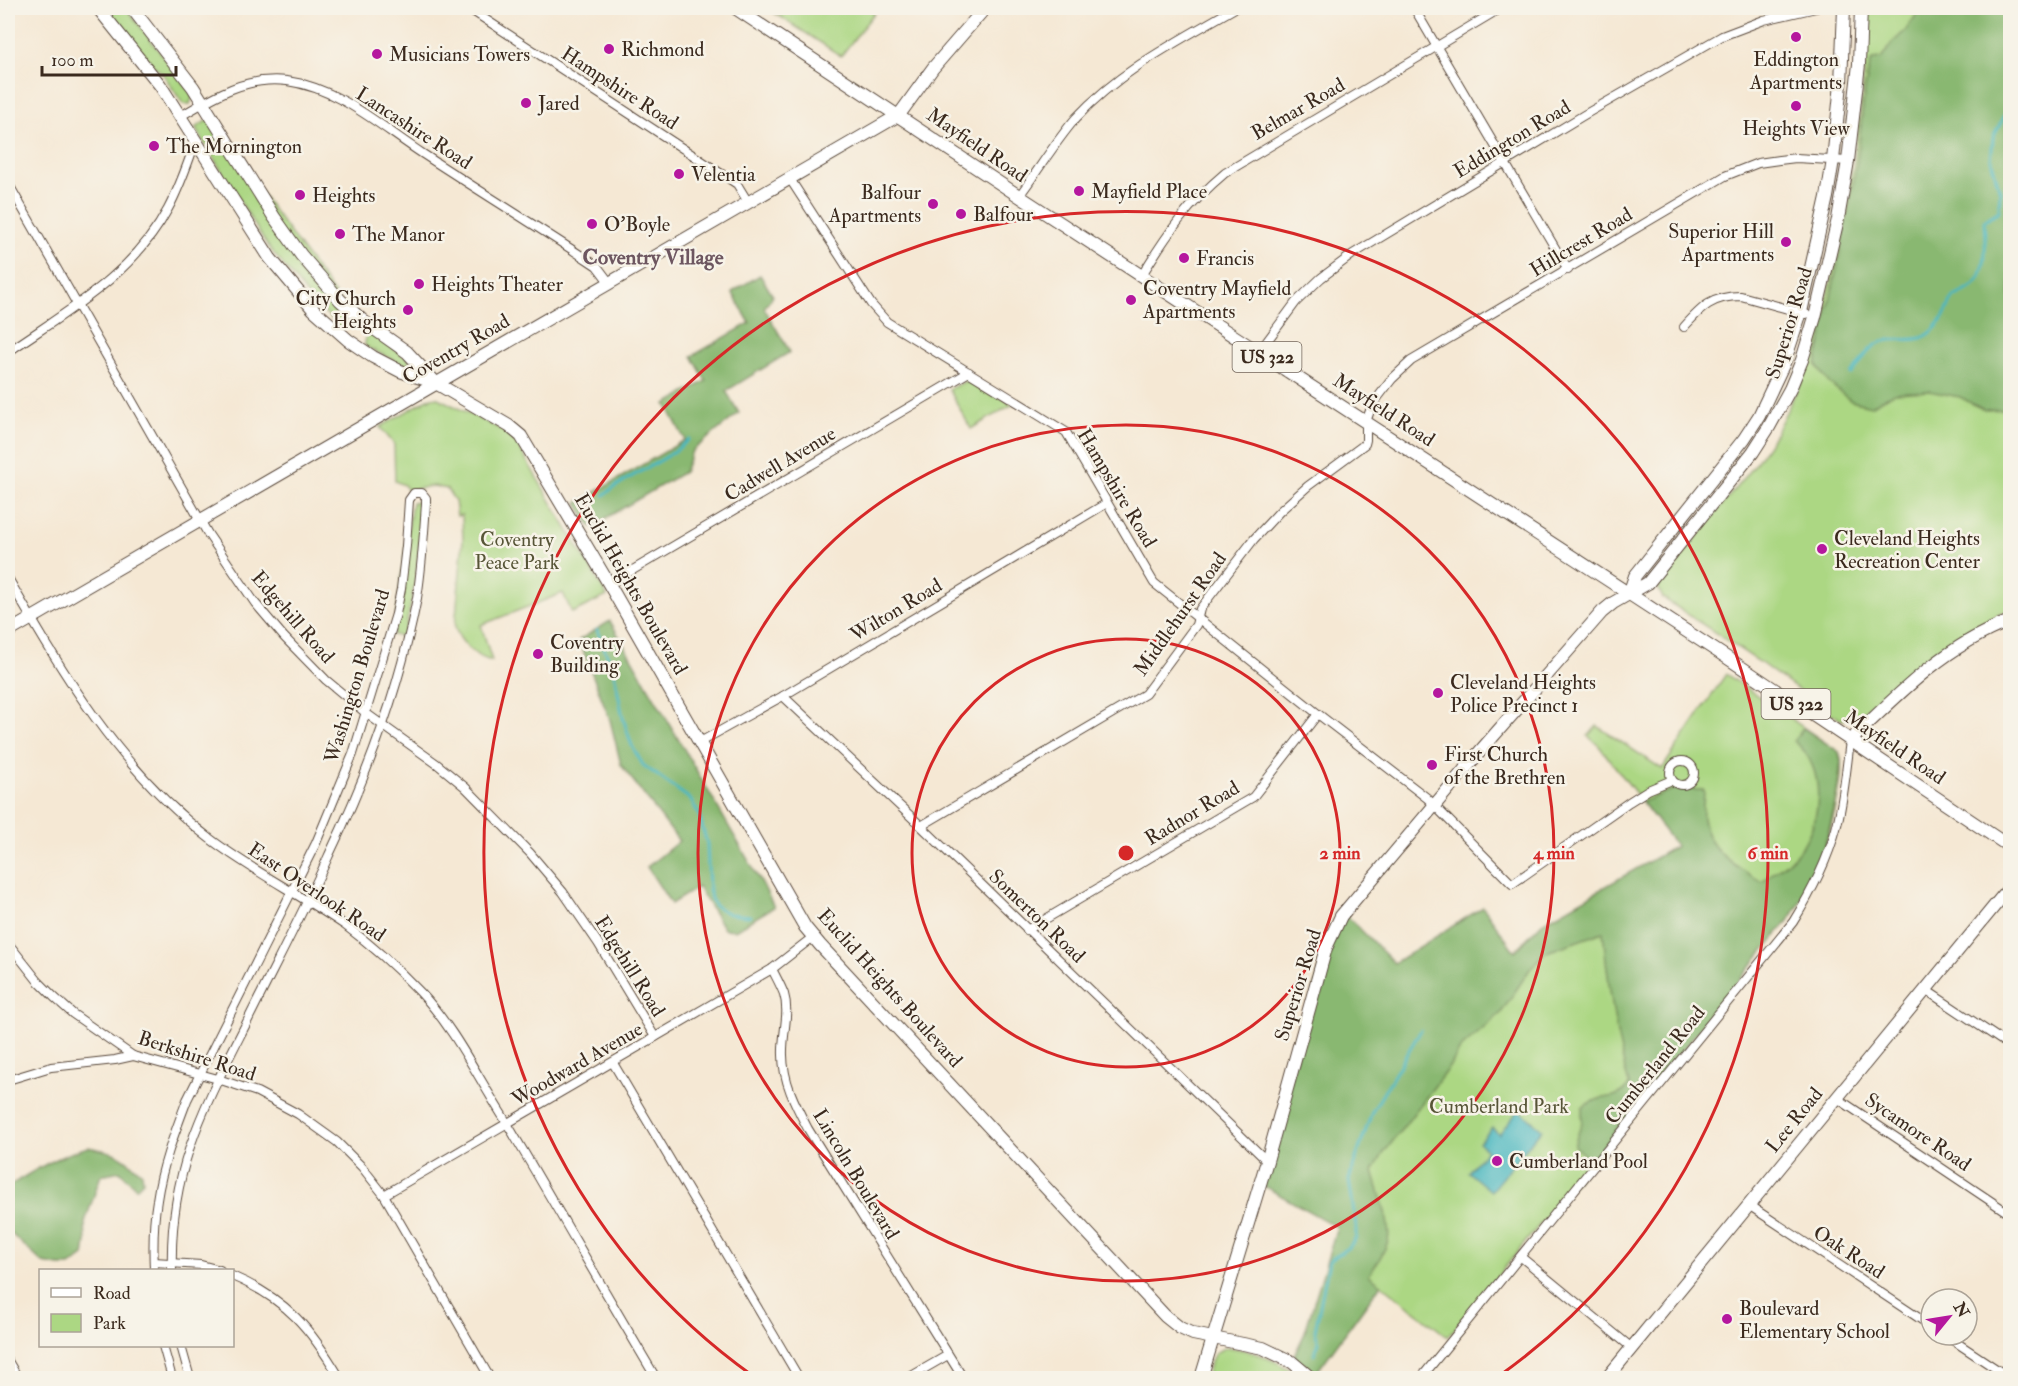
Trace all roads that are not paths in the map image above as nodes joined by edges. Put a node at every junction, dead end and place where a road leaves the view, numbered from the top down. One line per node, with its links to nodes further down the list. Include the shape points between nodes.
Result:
1 (98, 8): 14 (main road, Euclid Heights Boulevard)
2 (132, 8): 13 (main road, Euclid Heights Boulevard)
3 (468, 8): 23 (street, Hampshire Road, via 737,184)
4 (735, 8): 15 (main road, Mayfield Road / US 322)
5 (986, 8): 15 (main road, Coventry Road, via 933,68)
6 (1235, 8): 22 (street, via 1141,63 1105,90 1076,119)
7 (1414, 8): 12 (street)
8 (1501, 8): 12 (street, Belmar Road)
9 (1816, 8): 19 (street, Eddington Road, via 1764,20 1722,36)
10 (1844, 8): 17 (main road, Superior Road)
11 (1861, 8): 18 (main road, Superior Road)
12 (1437, 46): 19 (street); 25 (street, Belmar Road, via 1225,173 1182,215)
13 (203, 103): 14 (street, Lancashire Road); 26 (street, Lancashire Road, via 247,83 275,81 335,95 597,266); 35 (main road, Euclid Heights Boulevard, via 311,268 363,321 407,352)
14 (181, 116): 16 (main road, Euclid Heights Boulevard)
15 (898, 116): 20 (main road, Coventry Road); 22 (main road, Mayfield Road / US 322)
16 (196, 140): 27 (street, via 176,194 150,238 128,264); 35 (main road, Euclid Heights Boulevard, via 264,250 313,309 372,357)
17 (1833, 160): 18 (street, Hillcrest Road); 24 (street, Hillcrest Road, via 1779,160 1741,168); 28 (main road, Superior Road)
18 (1848, 161): 29 (main road, Superior Road)
19 (1506, 163): 24 (street); 32 (street, Eddington Road, via 1336,265 1296,302)
20 (790, 179): 23 (main road, Coventry Road); 33 (street, Hampshire Road, via 886,322)
21 (8, 183): 27 (street, Edgehill Road)
22 (1019, 196): 25 (main road, Mayfield Road / US 322)
23 (748, 202): 26 (main road, Coventry Road)
24 (1568, 270): 37 (street, Hillcrest Road, via 1411,361 1384,388)
25 (1142, 274): 32 (main road, Mayfield Road / US 322)
26 (609, 282): 35 (main road, Coventry Road)
27 (77, 305): 31 (street); 41 (street, Edgehill Road)
28 (1801, 312): 29 (street); 30 (street, via 1731,296 1703,306); 34 (main road, Superior Road)
29 (1815, 317): 36 (main road, Superior Road)
30 (1684, 327)
31 (8, 352)
32 (1259, 352): 37 (main road, Mayfield Road / US 322)
33 (969, 372): 40 (street, Hampshire Road, via 1066,432); 45 (street, Cadwell Avenue)
34 (1776, 382): 36 (main road); 38 (main road, Superior Road, via 1759,416)
35 (436, 383): 41 (main road, Coventry Road); 45 (main road, Euclid Heights Boulevard, via 521,436)
36 (1790, 388): 39 (main road, Superior Road, via 1769,428)
37 (1366, 422): 46 (main road, Mayfield Road / US 322); 48 (street, Middlehurst Road, via 1365,444 1280,511 1236,561 1200,609)
38 (1722, 468): 39 (main road); 42 (main road, Superior Road)
39 (1734, 477): 43 (main road, Superior Road)
40 (1107, 503): 48 (street, Hampshire Road, via 1154,583); 51 (street, Wilton Road)
41 (200, 520): 47 (main road, Coventry Road); 52 (street, Edgehill Road, via 248,594 284,637)
42 (1674, 527): 43 (main road); 46 (main road, Superior Road, via 1635,576)
43 (1686, 537): 46 (main road, Superior Road, via 1648,583)
44 (8, 578): 47 (street, East Overlook Road)
45 (609, 584): 56 (main road, Euclid Heights Boulevard)
46 (1629, 594): 55 (main road, Mayfield Road / US 322); 58 (main road, Superior Road, via 1602,612)
47 (31, 618): 50 (main road, Coventry Road); 62 (street, East Overlook Road, via 81,700 139,774 207,837)
48 (1198, 618): 53 (street, Hampshire Road); 59 (street, Middlehurst Road, via 1145,694)
49 (2010, 621): 55 (main road, via 1926,670)
50 (8, 632)
51 (783, 696): 56 (street, Wilton Road); 59 (street, Somerton Road)
52 (367, 714): 54 (street, Edgehill Road); 54 (street, Washington Boulevard, via 401,590 409,500 414,493 422,493 426,503 417,596); 62 (street, Washington Boulevard, via 335,799)
53 (1318, 714): 58 (street, Hampshire Road); 64 (street, Radnor Road, via 1253,797)
54 (383, 725): 63 (street, Washington Boulevard); 69 (street, Edgehill Road, via 465,787 530,853 598,943)
55 (1850, 741): 60 (main road, Mayfield Road / US 322); 82 (street, Cumberland Road, via 1831,847 1793,922)
56 (700, 742): 65 (main road, Euclid Heights Boulevard)
57 (1672, 780): 58 (street, Hampshire Road, via 1629,802 1512,884)
58 (1434, 805): 78 (main road, Superior Road, via 1341,916 1326,948)
59 (921, 826): 64 (street, Somerton Road)
60 (2010, 847)
61 (2010, 887): 68 (main road, Lee Road)
62 (291, 893): 63 (street, East Overlook Road); 73 (street, Washington Boulevard)
63 (307, 902): 74 (street, Washington Boulevard); 77 (street, East Overlook Road, via 373,947 423,995 450,1029)
64 (1027, 930): 78 (street, Somerton Road)
65 (813, 937): 67 (street, Woodward Avenue); 88 (main road, Euclid Heights Boulevard, via 1165,1316 1180,1328)
66 (8, 943): 71 (street, Berkshire Road, via 54,997)
67 (772, 969): 69 (street, Woodward Avenue); 93 (street, Lincoln Boulevard, via 786,1002 782,1056 792,1098)
68 (1926, 990): 70 (street); 76 (main road, Lee Road)
69 (655, 1037): 72 (street, Woodward Avenue)
70 (2010, 1046)
71 (133, 1056): 73 (street, Berkshire Road); 75 (street, via 51,1067)
72 (613, 1063): 77 (street, Woodward Avenue); 101 (street)
73 (201, 1074): 74 (street, Berkshire Road); 83 (street, Washington Boulevard, via 164,1166 157,1199)
74 (218, 1079): 79 (street, Berkshire Road, via 257,1092 298,1114 337,1142); 84 (street, Washington Boulevard, via 183,1167 173,1220)
75 (8, 1080)
76 (1837, 1098): 80 (main road, Lee Road); 81 (street, Sycamore Road)
77 (507, 1124): 79 (street, Woodward Avenue); 100 (street, East Overlook Road)
78 (1267, 1161): 88 (main road, Superior Road)
79 (384, 1195): 99 (street, Berkshire Road)
80 (1750, 1206): 87 (street, Oak Road); 92 (main road, Lee Road)
81 (2010, 1214)
82 (1521, 1257): 92 (street); 106 (street, Cumberland Road)
83 (154, 1266): 84 (street)
84 (172, 1267): 85 (street, via 201,1265)
85 (216, 1269)
86 (234, 1277): 98 (street, via 258,1288 306,1326)
87 (1919, 1318)
88 (1213, 1339): 104 (main road, Superior Road); 105 (main road, Euclid Heights Boulevard, via 1263,1348 1292,1362)
89 (163, 1347): 96 (street)
90 (181, 1347): 97 (street)
91 (1963, 1347): 108 (street)
92 (1632, 1348): 107 (main road, Lee Road)
93 (948, 1355): 102 (street); 103 (street, Lincoln Boulevard)
94 (8, 1361): 95 (street)
95 (18, 1378)
96 (172, 1378)
97 (190, 1378)
98 (340, 1378)
99 (490, 1378)
100 (656, 1378)
101 (799, 1378)
102 (908, 1378)
103 (963, 1378)
104 (1201, 1378)
105 (1311, 1378)
106 (1421, 1378)
107 (1607, 1378)
108 (2010, 1378)

